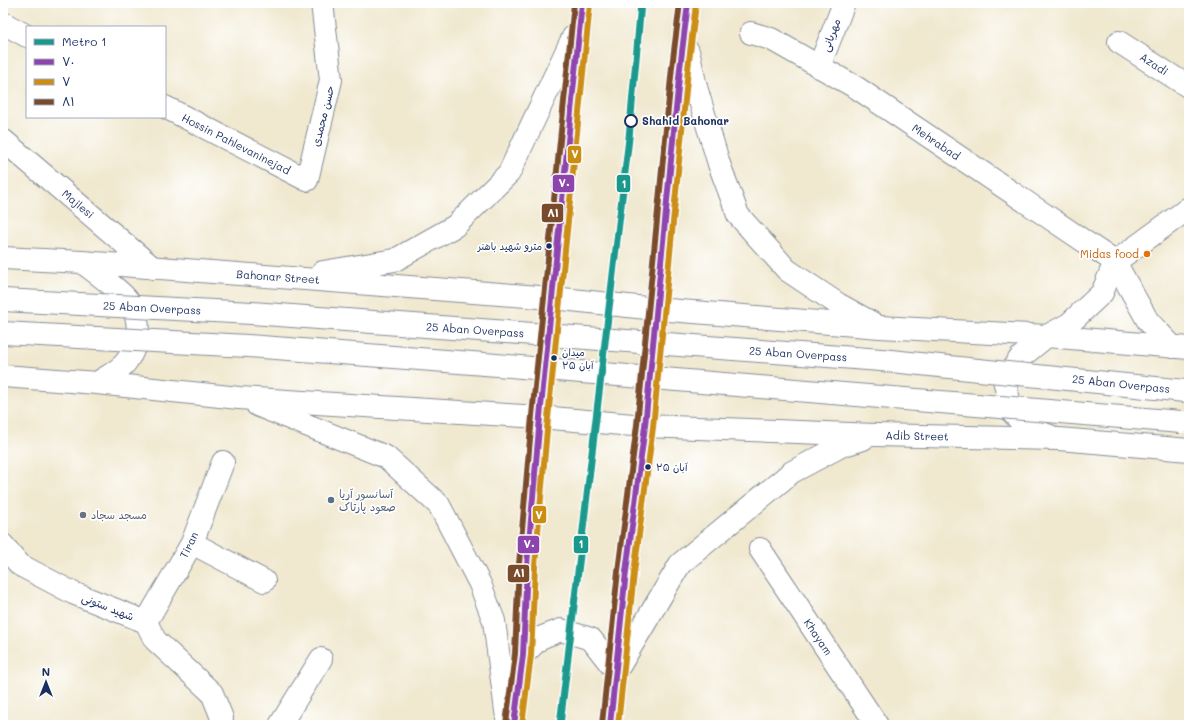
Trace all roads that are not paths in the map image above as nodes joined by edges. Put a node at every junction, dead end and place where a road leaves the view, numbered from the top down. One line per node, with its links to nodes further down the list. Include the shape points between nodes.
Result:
1 (322, 3): 14 (main road, حسن محمدی, via 332,80)
2 (688, 3): 7 (main road)
3 (844, 3): 10 (main road, مهربانی)
4 (581, 13): 20 (main road, via 509,173 455,226 395,260); 21 (main road)
5 (3, 23): 8 (main road)
6 (751, 33): 10 (main road, Mehrabad, via 771,39)
7 (684, 34): 23 (main road); 24 (main road, via 718,164 738,215 787,270 838,304)
8 (26, 35)
9 (1119, 42): 11 (main road, Azadi)
10 (819, 67): 18 (main road, Mehrabad, via 863,92)
11 (1189, 87)
12 (166, 108): 14 (main road, Hossin Pahlevaninejad)
13 (3, 140): 19 (main road, Majlesi)
14 (307, 180)
15 (1189, 208): 18 (main road)
16 (3, 258): 17 (main road, Bahonar Street)
17 (82, 262): 19 (main road, Bahonar Street); 29 (main road, via 117,289 137,318 137,344 126,362 117,371)
18 (1115, 262): 26 (main road, via 1102,293 1069,324); 27 (main road, via 1148,321)
19 (152, 268): 20 (main road, Bahonar Street)
20 (290, 278): 21 (main road, Bahonar Street)
21 (553, 298): 23 (main road, Bahonar Street); 32 (main road)
22 (3, 300): 30 (main road, 25 Aban Overpass, bridge, via 252,313 881,360)
23 (656, 309): 24 (main road); 34 (main road)
24 (880, 327): 26 (main road)
25 (3, 333): 33 (main road, bridge, via 449,361)
26 (1046, 336): 27 (main road); 36 (main road, via 1021,357 1004,380 1012,412 1026,427)
27 (1181, 348)
28 (3, 376): 29 (main road)
29 (96, 383): 31 (main road)
30 (1189, 391)
31 (239, 398): 32 (main road); 49 (main road, via 386,457 439,505 480,584 494,621)
32 (540, 417): 34 (main road, Adib Street); 44 (main road, via 527,565)
33 (1185, 422)
34 (645, 426): 35 (main road, Adib Street); 46 (main road)
35 (875, 435): 36 (main road, Adib Street); 46 (main road, via 841,446 792,472 680,564)
36 (1059, 439): 37 (main road, Adib Street)
37 (1189, 450)
38 (223, 462): 39 (main road, Tiran)
39 (192, 543): 42 (main road); 43 (main road, Tiran)
40 (3, 544): 43 (main road, شهید ستونی, via 20,565 73,593)
41 (760, 549): 52 (main road, Khayam)
42 (264, 581)
43 (146, 622): 47 (main road, شهید ستونی, via 155,640 212,693 222,718)
44 (523, 655): 46 (main road, via 540,638 561,630 591,639); 50 (main road)
45 (321, 659): 48 (main road)
46 (616, 671): 51 (main road)
47 (220, 725)
48 (280, 725)
49 (508, 725)
50 (514, 725)
51 (610, 725)
52 (877, 725)

